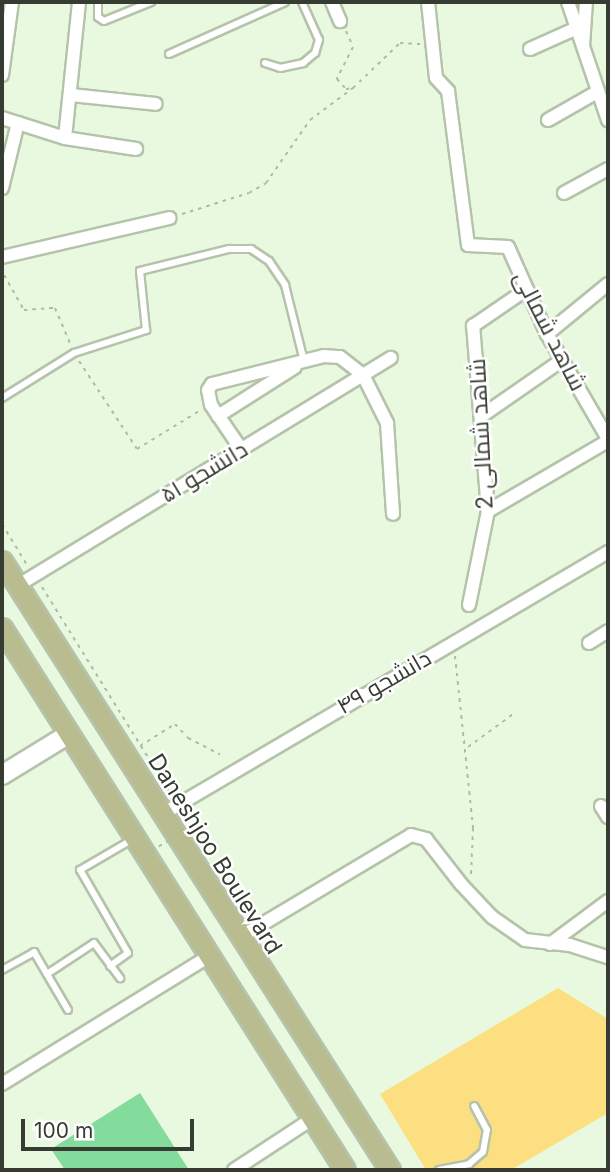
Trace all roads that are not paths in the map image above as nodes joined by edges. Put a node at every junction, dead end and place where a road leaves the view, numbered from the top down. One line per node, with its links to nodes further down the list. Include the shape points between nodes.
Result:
1 (12, 2): 17 (street)
2 (79, 2): 19 (street)
3 (98, 2): 4 (lane, via 98,17 104,21)
4 (151, 2)
5 (285, 2): 15 (lane)
6 (302, 2): 16 (lane, via 319,40 315,53 303,63 280,68)
7 (332, 2): 11 (street)
8 (428, 2): 33 (street, شاهد شمالی, via 436,78 448,91 466,242 508,247)
9 (568, 2): 12 (street)
10 (586, 2): 14 (street)
11 (340, 20)
12 (575, 29): 13 (street); 14 (street)
13 (530, 49)
14 (583, 50): 18 (street)
15 (169, 54)
16 (265, 63)
17 (2, 75)
18 (597, 92): 22 (street); 23 (street)
19 (71, 95): 20 (street); 25 (street)
20 (156, 104)
21 (2, 118): 24 (street)
22 (548, 120)
23 (608, 120)
24 (18, 123): 25 (street); 28 (street)
25 (65, 138): 26 (street)
26 (136, 149)
27 (608, 169): 29 (street)
28 (2, 188)
29 (564, 192)
30 (170, 218): 31 (street)
31 (2, 257)
32 (608, 284): 34 (street)
33 (527, 289): 34 (street, شاهد شمالی); 41 (street, شاهد شمالی 2, via 474,326)
34 (547, 334): 36 (street, شاهد شمالی)
35 (391, 358): 38 (street, دانشجو ۵۱)
36 (562, 360): 41 (street); 42 (street, شاهد شمالی)
37 (304, 361): 38 (street, via 340,357); 39 (lane, via 285,285 269,261 250,249 229,249 140,271 146,330 74,353); 40 (street); 40 (street, via 212,384 208,390)
38 (363, 375): 43 (street, دانشجو ۵۱); 45 (street, via 387,423)
39 (2, 398)
40 (214, 410): 43 (street)
41 (483, 415): 44 (street, شاهد شمالی 2)
42 (608, 440): 44 (street)
43 (241, 449): 48 (street, دانشجو ۵۱)
44 (488, 511): 49 (street, شاهد شمالی 2)
45 (393, 514)
46 (608, 552): 55 (street, دانشجو ۴۹)
47 (2, 561): 48 (main road, Daneshjoo Boulevard)
48 (26, 580): 55 (main road, Daneshjoo Boulevard)
49 (470, 605)
50 (2, 628): 53 (main road)
51 (608, 631): 52 (street)
52 (589, 642)
53 (69, 734): 54 (street); 56 (main road)
54 (2, 775)
55 (169, 810): 58 (main road, Daneshjoo Boulevard)
56 (135, 838): 61 (main road); 62 (lane, via 80,870 128,953)
57 (608, 901): 59 (street)
58 (239, 938): 59 (street, via 411,835 426,839 467,891 525,940); 72 (main road, Daneshjoo Boulevard)
59 (550, 944): 60 (street)
60 (607, 954)
61 (209, 956): 67 (street); 69 (main road)
62 (110, 965): 64 (lane, via 94,943); 65 (lane)
63 (2, 970): 64 (lane, via 34,952)
64 (47, 974): 66 (lane)
65 (120, 978)
66 (68, 1010)
67 (2, 1084)
68 (474, 1106): 73 (lane, via 487,1130 484,1152 469,1164)
69 (312, 1119): 70 (street); 71 (main road)
70 (234, 1170)
71 (345, 1170)
72 (390, 1170)
73 (439, 1170)

